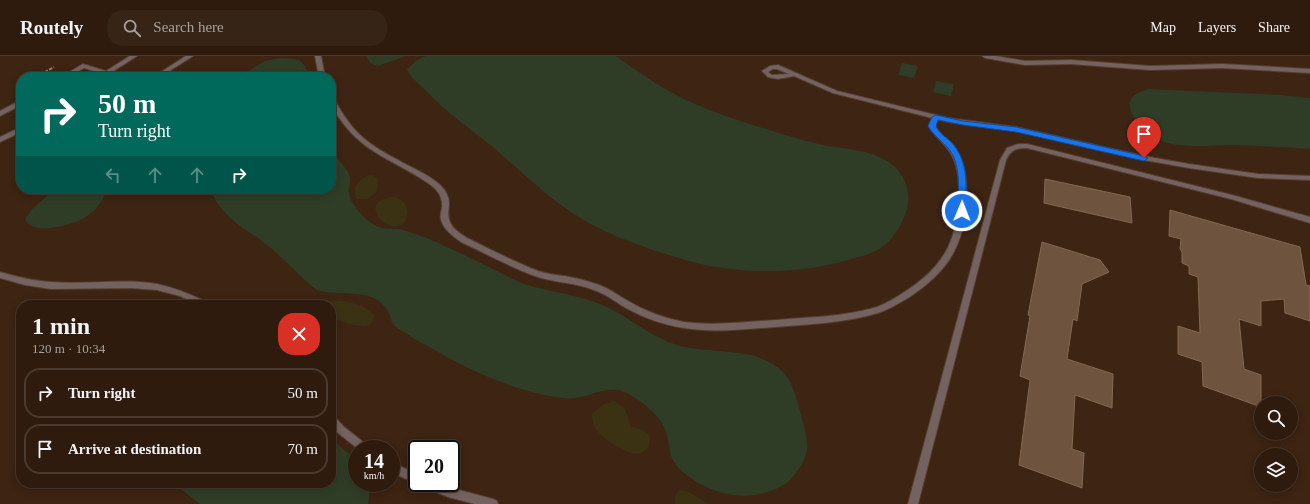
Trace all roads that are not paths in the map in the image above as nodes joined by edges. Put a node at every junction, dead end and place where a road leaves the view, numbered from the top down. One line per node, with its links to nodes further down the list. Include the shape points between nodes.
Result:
1 (134, 56): 8 (street)
2 (190, 56): 9 (street)
3 (318, 56): 10 (street)
4 (985, 56): 5 (street, via 1025,63 1071,62 1150,68 1222,66)
5 (1310, 70)
6 (73, 72): 7 (street, via 83,66)
7 (98, 72)
8 (110, 72)
9 (164, 72)
10 (321, 72)
11 (793, 75): 15 (street, via 835,92)
12 (16, 105): 14 (street)
13 (336, 108): 15 (street, via 345,123 362,142 422,176 442,191 446,199 445,220 448,227 459,236 537,274 590,285 659,318 685,325 718,326 794,322 863,314 891,305 930,278 954,248 959,235 962,201 962,182 957,156 950,145 935,132 932,126)
14 (0, 114)
15 (936, 117): 18 (street, via 1016,130 1176,164 1252,175)
16 (16, 135): 17 (street)
17 (0, 140)
18 (1310, 178)
19 (1310, 220): 26 (street, via 1232,197 1027,146 1009,148 1003,160)
20 (0, 274): 21 (street, via 18,281 48,284 149,285 175,291)
21 (195, 300)
22 (336, 425): 23 (street)
23 (354, 440)
24 (448, 492): 25 (street)
25 (493, 504)
26 (913, 504)

